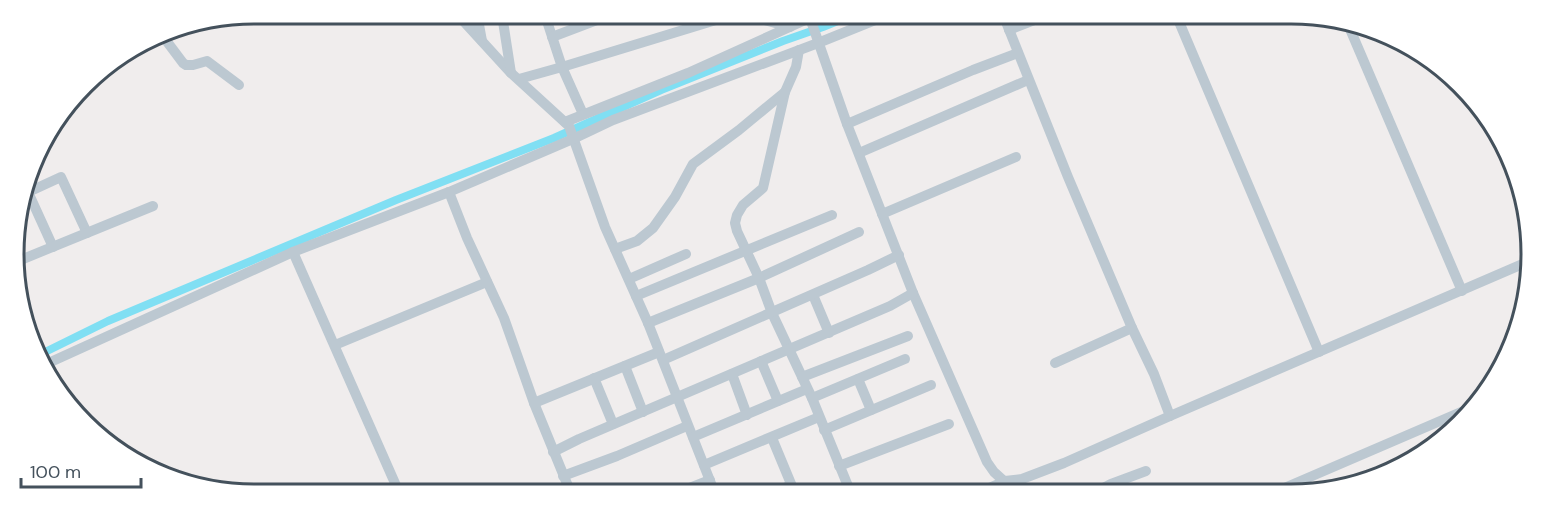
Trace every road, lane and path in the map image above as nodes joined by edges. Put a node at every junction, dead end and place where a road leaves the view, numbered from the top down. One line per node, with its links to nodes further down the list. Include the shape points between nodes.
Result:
1 (466, 24): 18 (street)
2 (479, 24): 18 (street)
3 (504, 24): 22 (street)
4 (548, 24): 16 (street)
5 (586, 24): 16 (street)
6 (703, 24): 21 (street)
7 (779, 24): 26 (street, via 688,73)
8 (795, 24): 13 (street)
9 (833, 24): 13 (street)
10 (1007, 24): 14 (street)
11 (1025, 24): 14 (street)
12 (1180, 24): 62 (street)
13 (814, 27): 19 (street); 28 (street)
14 (1010, 30): 20 (street)
15 (1351, 32): 51 (street)
16 (552, 37): 21 (street)
17 (167, 42): 24 (street, via 183,63 189,66 207,61)
18 (482, 42): 22 (street)
19 (799, 50): 25 (street); 29 (street)
20 (1018, 53): 23 (street); 28 (street)
21 (562, 68): 22 (street); 26 (street)
22 (515, 76): 27 (street)
23 (1028, 80): 30 (street); 57 (street)
24 (239, 85)
25 (785, 92): 41 (street, via 693,164 653,228 637,241); 42 (street, via 763,188 742,205 737,215 735,223)
26 (583, 114): 27 (street)
27 (567, 124): 29 (street)
28 (847, 124): 30 (street)
29 (573, 139): 33 (street); 41 (street)
30 (859, 153): 37 (street)
31 (1016, 157): 37 (street)
32 (33, 190): 39 (street, via 61,177)
33 (450, 192): 43 (street); 50 (street)
34 (30, 201): 40 (street)
35 (153, 206): 39 (street)
36 (832, 214): 42 (street)
37 (882, 214): 45 (street)
38 (859, 232): 48 (street)
39 (87, 233): 40 (street)
40 (53, 247): 46 (street)
41 (615, 249): 49 (street)
42 (745, 250): 48 (street); 54 (street)
43 (293, 252): 60 (street); 66 (street)
44 (686, 254): 49 (street)
45 (899, 255): 52 (street); 53 (street)
46 (24, 258)
47 (1521, 265): 51 (street)
48 (759, 278): 55 (street); 56 (street)
49 (628, 279): 54 (street)
50 (488, 282): 60 (street); 77 (street)
51 (1462, 291): 62 (street)
52 (913, 293): 58 (street); 96 (street, via 987,462)
53 (813, 295): 55 (street); 58 (street)
54 (636, 296): 56 (street)
55 (772, 313): 61 (street); 63 (street)
56 (648, 323): 63 (street)
57 (1132, 328): 67 (street); 82 (street)
58 (829, 333): 61 (street)
59 (908, 336): 70 (street)
60 (335, 345): 97 (street)
61 (789, 350): 65 (street); 70 (street)
62 (1319, 352): 82 (street)
63 (661, 356): 68 (street); 75 (street)
64 (905, 359): 72 (street)
65 (761, 361): 69 (street); 76 (street)
66 (51, 362)
67 (1055, 363)
68 (625, 366): 71 (street); 79 (street)
69 (732, 374): 75 (street); 81 (street)
70 (802, 377): 74 (street)
71 (594, 378): 77 (street); 84 (street)
72 (858, 379): 74 (street); 78 (street)
73 (931, 385): 78 (street)
74 (809, 393): 76 (street); 83 (street)
75 (676, 398): 79 (street); 86 (street)
76 (778, 401): 81 (street)
77 (534, 403): 90 (street)
78 (872, 410): 87 (street)
79 (643, 412): 84 (street)
80 (1457, 414): 106 (street)
81 (747, 415): 88 (street)
82 (1170, 416): 96 (street, via 1042,472)
83 (819, 417): 87 (street); 89 (street)
84 (613, 424): 90 (street)
85 (949, 424): 92 (street)
86 (687, 426): 88 (street); 94 (street)
87 (824, 430): 92 (street)
88 (693, 437): 91 (street)
89 (772, 438): 91 (street); 101 (street)
90 (553, 452): 94 (street)
91 (704, 465): 95 (street)
92 (839, 466): 102 (street)
93 (1146, 471): 105 (street)
94 (563, 476): 98 (street)
95 (710, 480): 99 (street); 100 (street)
96 (1005, 481): 103 (street); 104 (street)
97 (395, 484)
98 (567, 484)
99 (699, 484)
100 (711, 484)
101 (791, 484)
102 (847, 484)
103 (998, 484)
104 (1008, 484)
105 (1111, 484)
106 (1294, 484)

